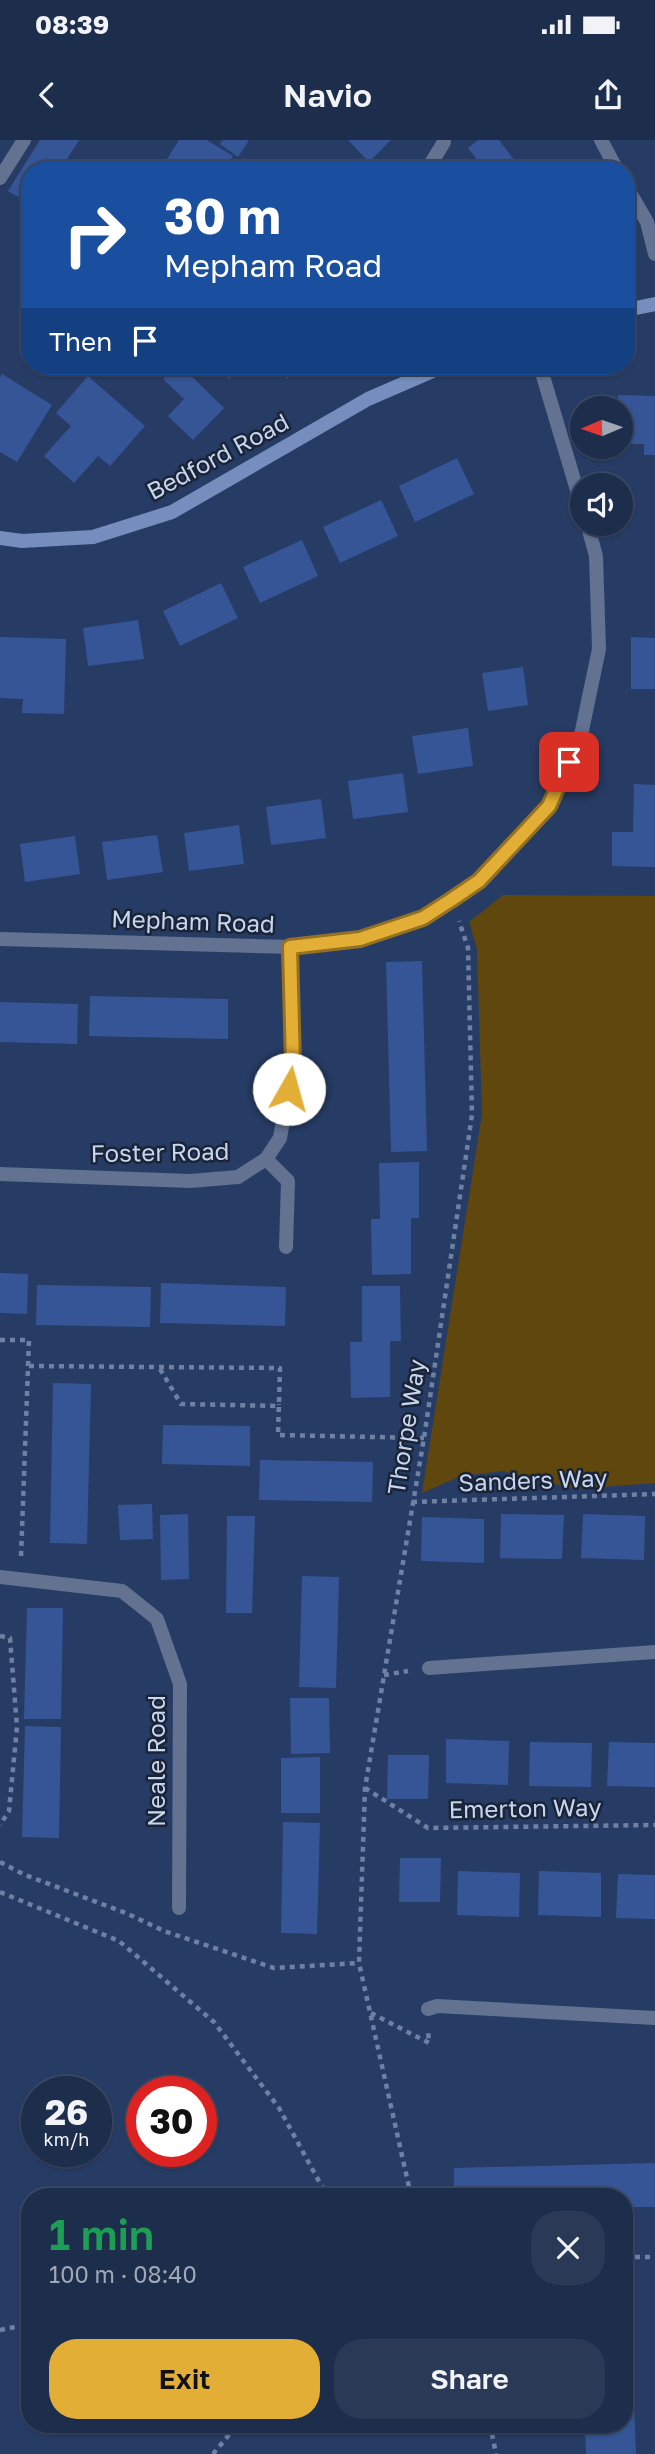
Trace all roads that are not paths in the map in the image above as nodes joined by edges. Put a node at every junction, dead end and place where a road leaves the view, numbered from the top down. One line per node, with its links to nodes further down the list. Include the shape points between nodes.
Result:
1 (24, 140): 6 (street)
2 (600, 140): 5 (street)
3 (444, 142): 4 (street)
4 (432, 161)
5 (612, 161)
6 (0, 178)
7 (635, 201): 8 (street, via 647,222)
8 (655, 254)
9 (655, 304): 10 (street)
10 (635, 308)
11 (423, 375): 15 (street, Bedford Road, via 368,399 172,512 93,537)
12 (543, 375): 13 (street)
13 (572, 473)
14 (591, 536): 17 (street, Mepham Road, via 596,556 599,649 580,740 549,806 479,881 423,918 360,939)
15 (0, 538)
16 (0, 939): 17 (street, Mepham Road)
17 (290, 947): 18 (street, Foster Road, via 293,1065 280,1138)
18 (266, 1159): 19 (street, Foster Road, via 238,1177 190,1181); 20 (street, via 288,1181)
19 (0, 1174)
20 (286, 1247)
21 (0, 1577): 24 (street, Neale Road, via 122,1591 157,1619 180,1684)
22 (655, 1653): 23 (street)
23 (429, 1668)
24 (179, 1908)
25 (428, 2009): 26 (street)
26 (655, 2018)

